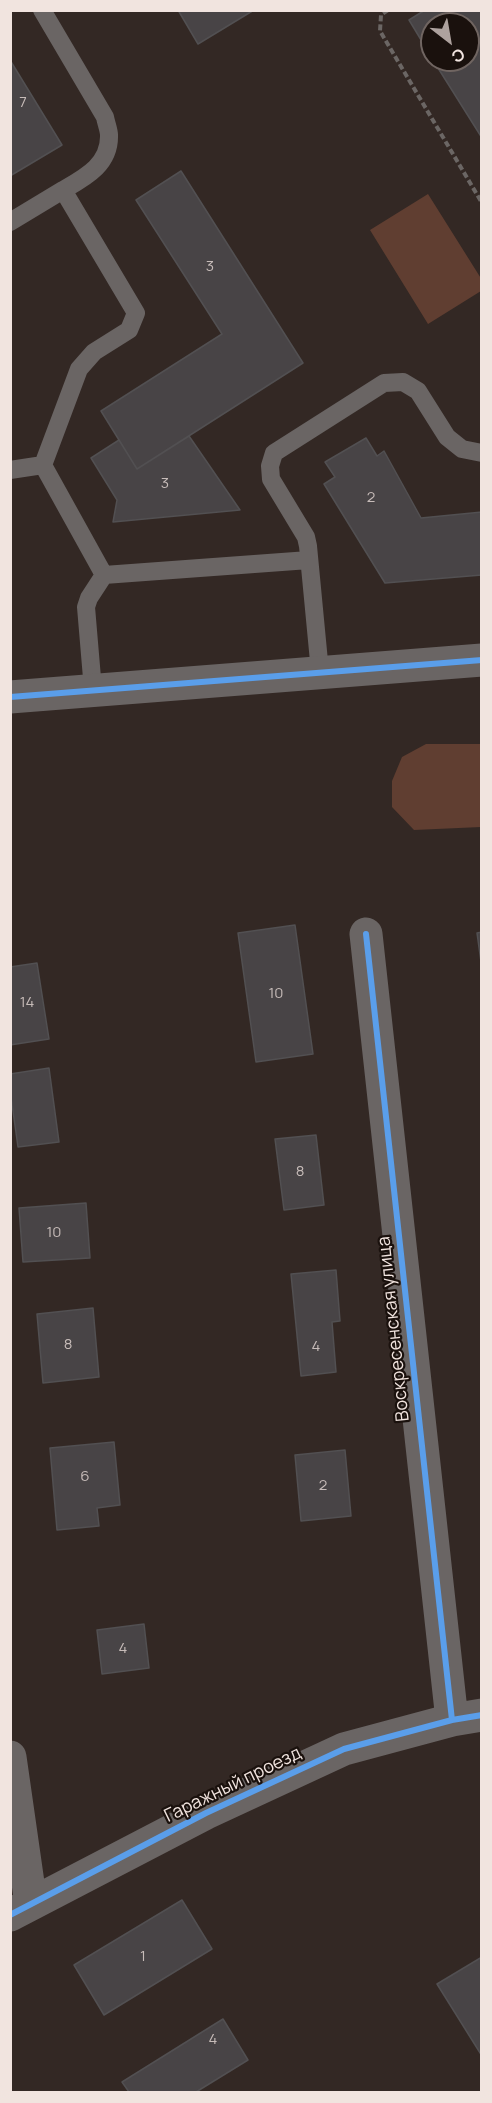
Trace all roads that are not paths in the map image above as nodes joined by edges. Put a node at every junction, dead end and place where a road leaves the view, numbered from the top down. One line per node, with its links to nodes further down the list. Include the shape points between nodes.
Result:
1 (42, 10): 2 (lane, via 105,117 110,136 105,156 94,171)
2 (63, 190): 3 (lane); 5 (lane, via 136,313 129,330 94,352 79,369)
3 (10, 222)
4 (482, 453): 7 (lane, via 462,449 447,437 418,391 403,382 384,383 274,453 271,479 306,537)
5 (43, 465): 6 (lane); 8 (lane)
6 (10, 470)
7 (309, 560): 8 (lane); 10 (lane)
8 (104, 575): 11 (lane, via 86,607)
9 (482, 660): 10 (street)
10 (320, 672): 11 (street)
11 (93, 690): 12 (street)
12 (10, 697)
13 (366, 934): 14 (street, Воскресенская улица)
14 (467, 1718): 16 (street, Гаражный проезд, via 344,1749 206,1813)
15 (10, 1757): 16 (street)
16 (21, 1910)

